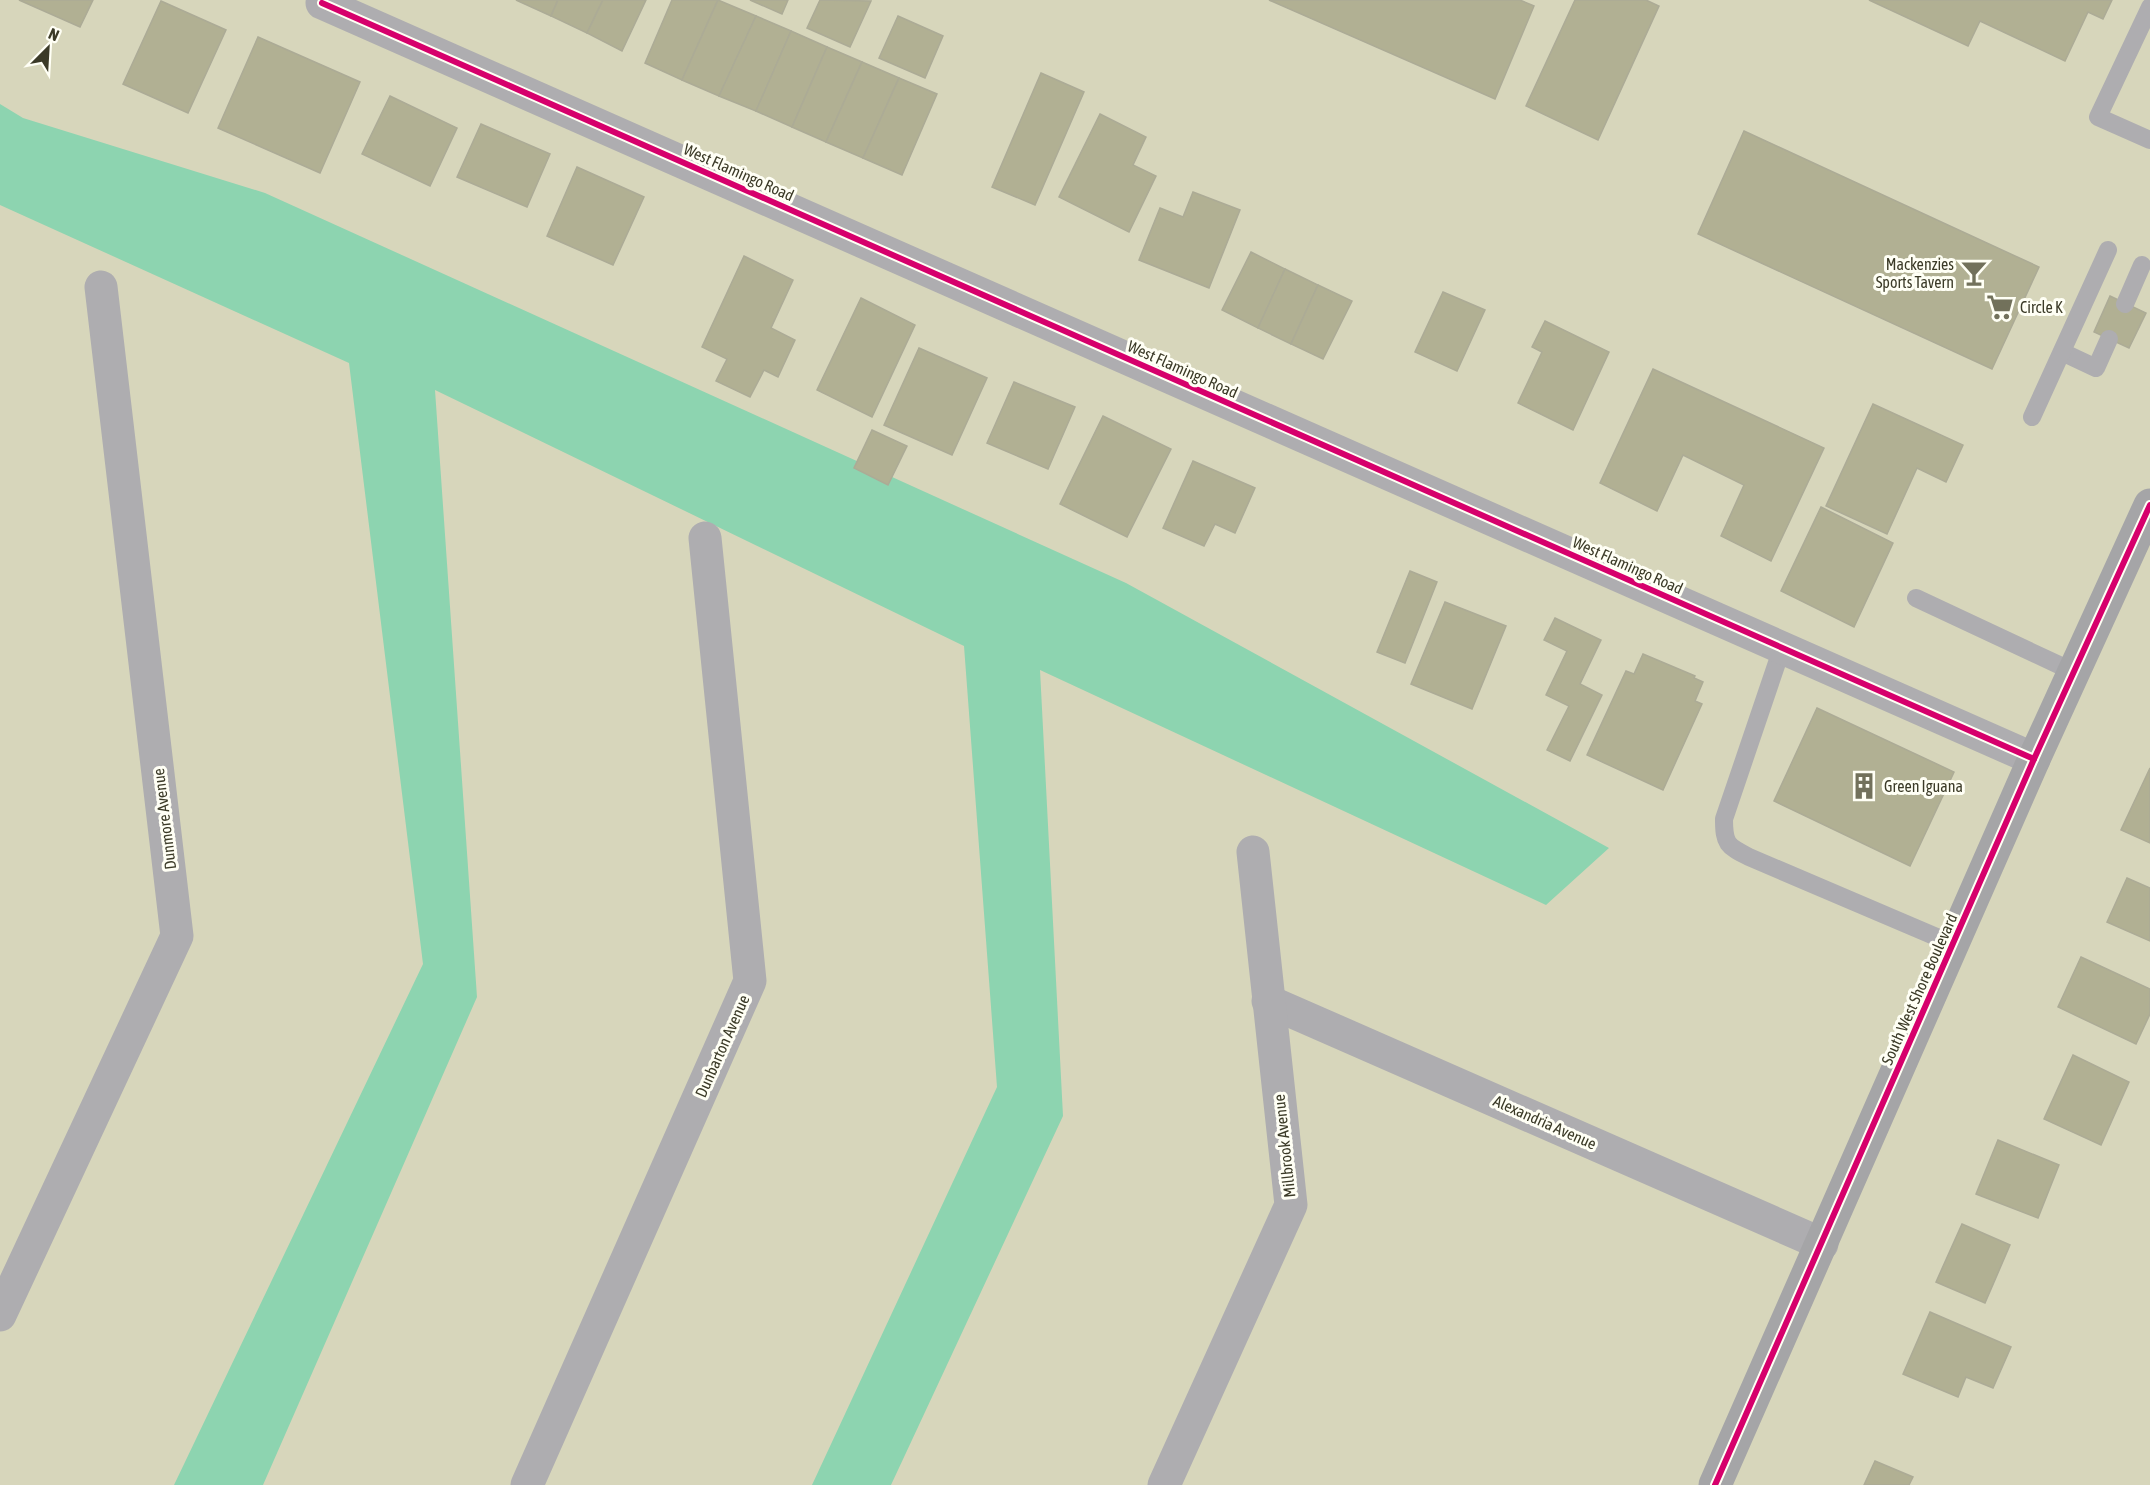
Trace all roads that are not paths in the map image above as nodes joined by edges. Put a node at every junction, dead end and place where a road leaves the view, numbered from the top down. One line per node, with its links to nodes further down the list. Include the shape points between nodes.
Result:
1 (319, 2): 14 (street, West Flamingo Road)
2 (2150, 7): 3 (lane, via 2098,117)
3 (2150, 140)
4 (2108, 250): 9 (lane)
5 (2142, 265): 7 (lane)
6 (101, 287): 21 (street, Dunmore Avenue, via 177,936)
7 (2125, 304)
8 (2109, 339): 9 (lane, via 2096,368)
9 (2062, 352): 10 (lane)
10 (2032, 417)
11 (2150, 505): 15 (street, South West Shore Boulevard)
12 (705, 538): 22 (street, Dunbarton Avenue, via 750,981)
13 (1916, 598): 15 (lane)
14 (1782, 648): 16 (street, West Flamingo Road); 18 (lane, via 1724,819 1725,840 1732,849 1749,857)
15 (2074, 672): 16 (street, South West Shore Boulevard)
16 (2034, 759): 18 (street, South West Shore Boulevard)
17 (1253, 852): 19 (street, Millbrook Avenue)
18 (1953, 944): 20 (street, South West Shore Boulevard)
19 (1268, 1000): 20 (street, Alexandria Avenue); 23 (street, Millbrook Avenue, via 1291,1205)
20 (1822, 1244): 24 (street, South West Shore Boulevard)
21 (0, 1315)
22 (527, 1485)
23 (1164, 1485)
24 (1715, 1485)

